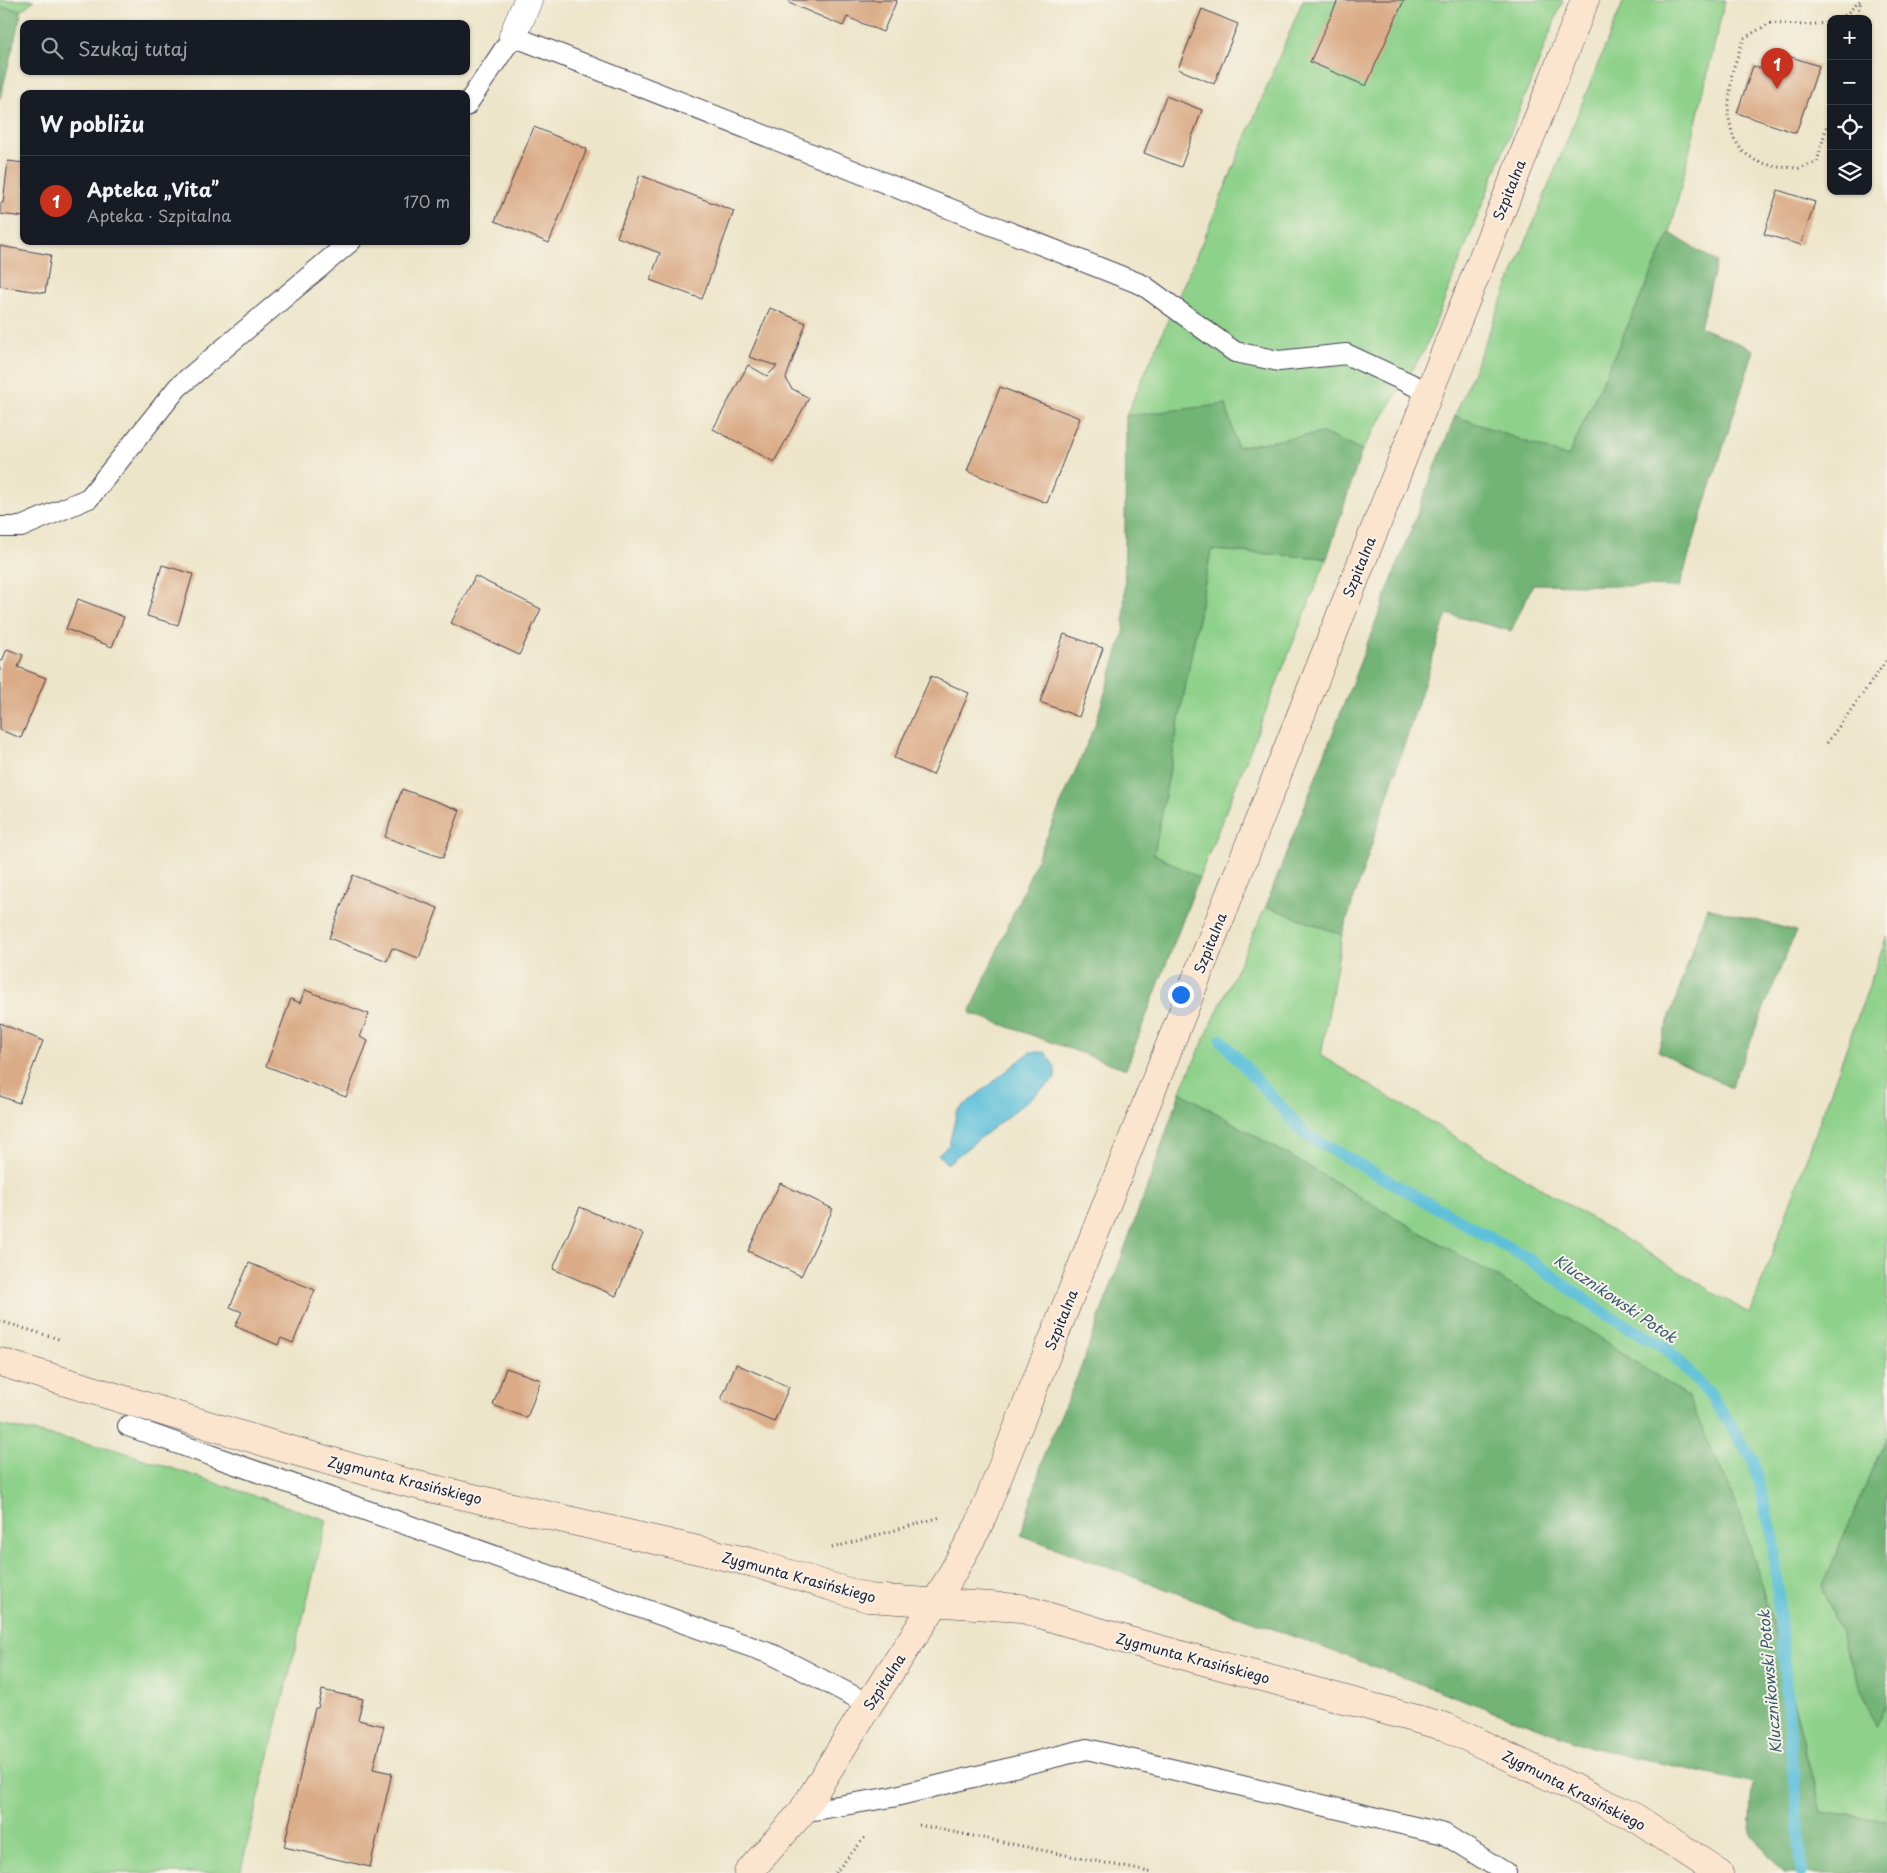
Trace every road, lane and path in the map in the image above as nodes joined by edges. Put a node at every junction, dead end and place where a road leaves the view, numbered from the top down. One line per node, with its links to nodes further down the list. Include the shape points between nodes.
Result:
1 (528, 0): 7 (street)
2 (1585, 0): 11 (street, Szpitalna)
3 (1861, 0): 4 (path); 5 (path)
4 (1845, 15)
5 (1857, 15)
6 (1827, 23): 9 (path, via 1770,23 1744,38 1732,72 1728,114 1733,137 1742,152 1756,161 1776,167 1799,168 1816,162)
7 (513, 36): 8 (lane); 11 (lane, via 1143,285 1235,352 1279,361 1346,354)
8 (470, 100)
9 (1827, 124)
10 (346, 245): 12 (lane, via 178,387 89,498 22,527)
11 (1428, 392): 19 (street, Szpitalna)
12 (0, 527)
13 (1887, 660): 14 (path)
14 (1827, 743)
15 (0, 1321): 16 (path)
16 (63, 1340)
17 (0, 1362): 21 (street, Zygmunta Krasińskiego, via 404,1482 754,1563 868,1598)
18 (128, 1426): 22 (lane, via 774,1655)
19 (988, 1504): 20 (path); 21 (street, Szpitalna, via 980,1525)
20 (831, 1549)
21 (935, 1604): 22 (street, Szpitalna); 30 (street, Zygmunta Krasińskiego, via 1020,1608 1446,1727 1636,1818)
22 (869, 1704): 23 (street, Szpitalna)
23 (802, 1812): 26 (street, Szpitalna); 29 (lane, via 892,1797 1087,1748 1444,1834)
24 (910, 1824): 28 (path)
25 (870, 1832): 27 (path)
26 (748, 1873)
27 (835, 1873)
28 (1154, 1873)
29 (1506, 1873)
30 (1719, 1873)

